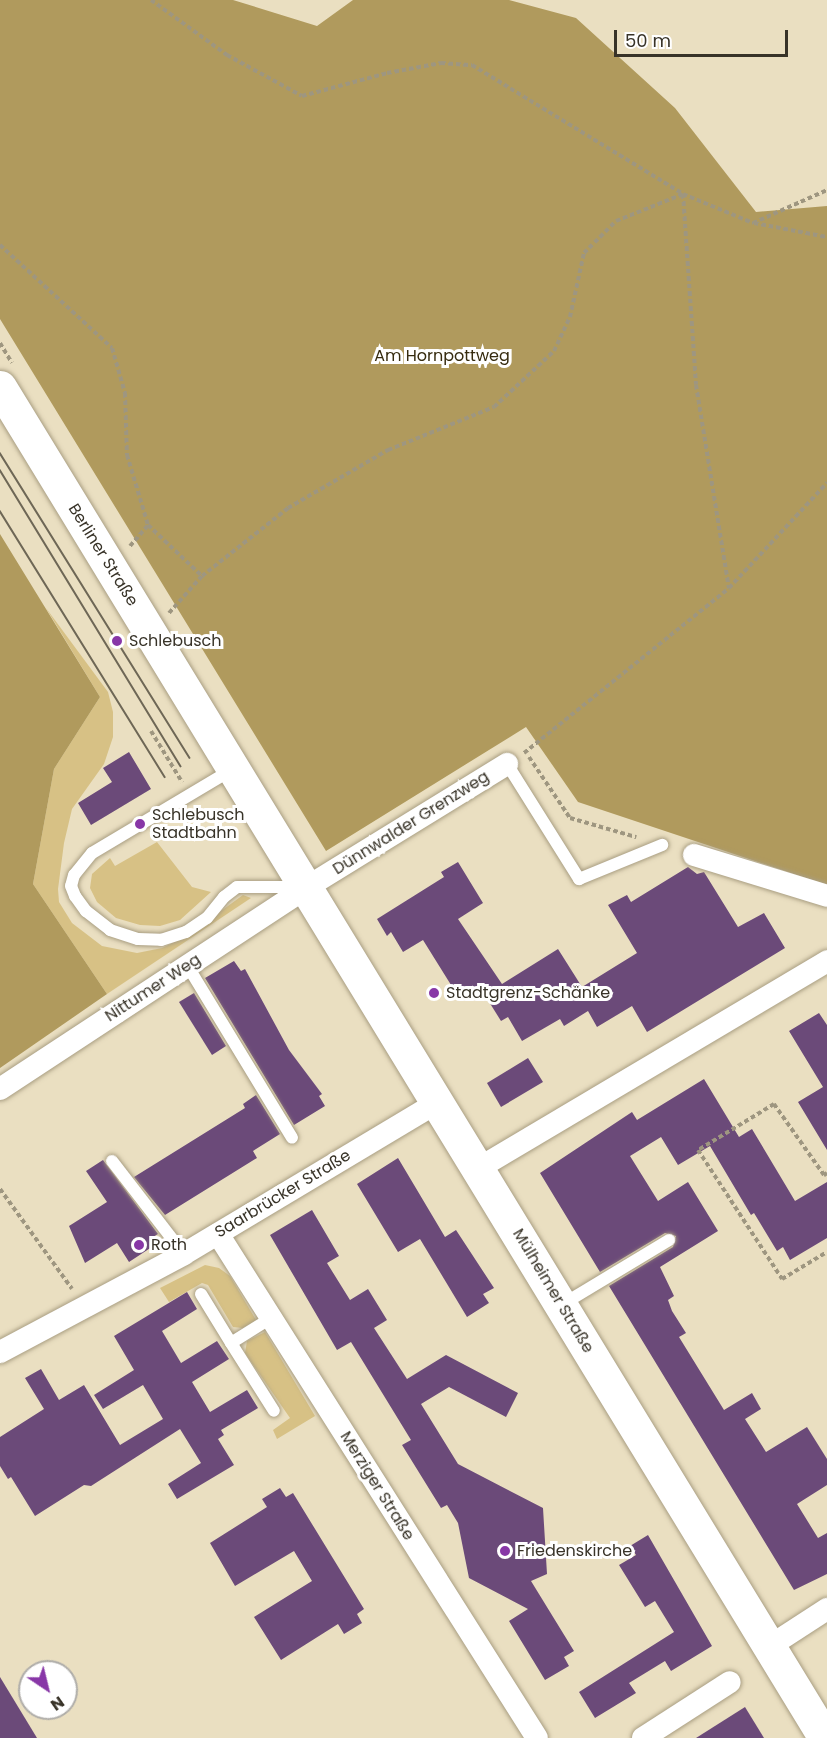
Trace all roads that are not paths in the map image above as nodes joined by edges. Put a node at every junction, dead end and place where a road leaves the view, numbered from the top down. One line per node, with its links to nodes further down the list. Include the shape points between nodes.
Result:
1 (0, 387): 3 (main road, Berliner Straße)
2 (516, 758): 5 (lane, Dünnwalder Grenzweg, via 579,879); 7 (street, Dünnwalder Grenzweg)
3 (224, 774): 4 (main road, Berliner Straße); 7 (lane, via 80,863 71,886 86,911 110,930 138,939 161,940 186,932 207,918 237,887)
4 (281, 845): 7 (main road, Mülheimer Straße)
5 (662, 845)
6 (694, 855): 8 (street)
7 (307, 887): 10 (street, Nittumer Weg); 12 (main road, Mülheimer Straße)
8 (827, 896)
9 (827, 961): 15 (street)
10 (187, 965): 11 (street, Nittumer Weg); 13 (lane)
11 (0, 1089)
12 (438, 1102): 15 (main road, Mülheimer Straße); 16 (street, Saarbrücker Straße)
13 (292, 1138)
14 (112, 1161): 18 (lane)
15 (479, 1168): 20 (main road, Mülheimer Straße)
16 (218, 1234): 18 (street, Saarbrücker Straße); 21 (street, Merziger Straße)
17 (669, 1240): 20 (lane)
18 (184, 1254): 23 (street, Saarbrücker Straße)
19 (201, 1294): 22 (lane)
20 (562, 1305): 26 (main road, Mülheimer Straße)
21 (271, 1318): 22 (lane); 28 (street, Merziger Straße)
22 (231, 1343): 24 (lane)
23 (0, 1352)
24 (273, 1411)
25 (827, 1609): 26 (street)
26 (770, 1646): 30 (main road, Mülheimer Straße)
27 (730, 1682): 29 (street)
28 (537, 1738)
29 (644, 1738)
30 (825, 1738)

